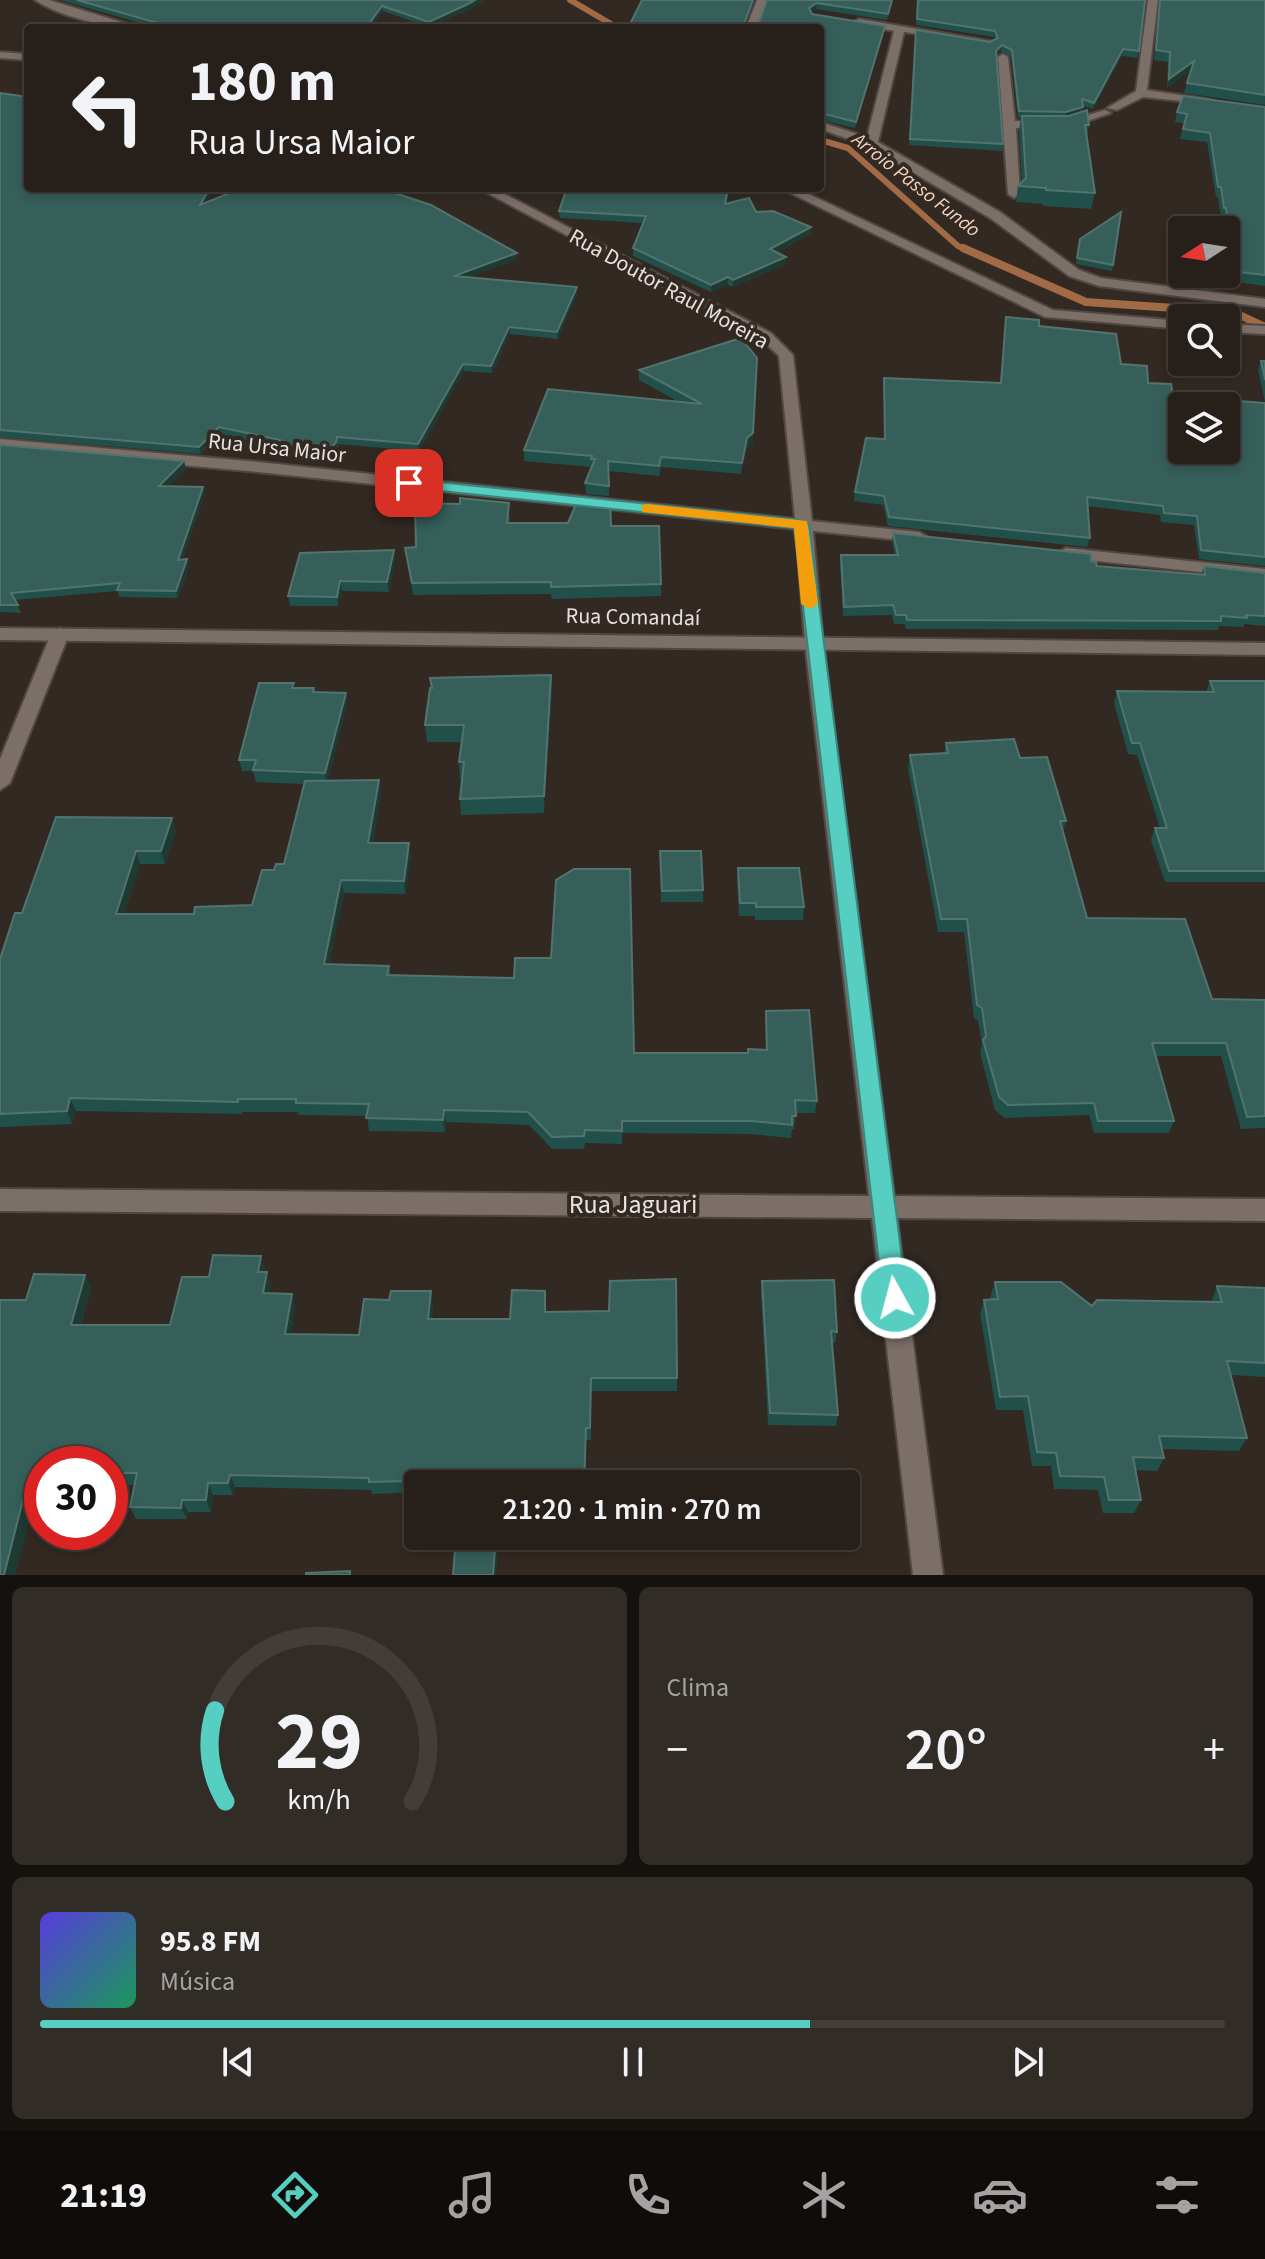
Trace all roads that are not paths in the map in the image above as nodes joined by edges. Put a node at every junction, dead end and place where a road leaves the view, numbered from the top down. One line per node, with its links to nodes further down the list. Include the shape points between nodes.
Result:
1 (40, 0): 5 (street)
2 (762, 0): 6 (street)
3 (1153, 0): 12 (street)
4 (844, 20): 7 (street)
5 (120, 24)
6 (753, 24)
7 (900, 29): 8 (street); 16 (street)
8 (990, 42)
9 (0, 55): 10 (street)
10 (24, 57)
11 (1003, 57): 14 (street)
12 (1141, 93): 13 (street); 14 (street, via 1066,125)
13 (1219, 104)
14 (1010, 124): 19 (street)
15 (824, 126): 16 (street)
16 (872, 143): 20 (street, via 995,215 1074,273 1099,282)
17 (492, 192): 25 (street, Rua Doutor Raul Moreira, via 766,336 786,355)
18 (794, 192): 21 (street, via 1050,314)
19 (1014, 194)
20 (1265, 303)
21 (1168, 324)
22 (1240, 329): 23 (street)
23 (1265, 330)
24 (0, 444): 25 (street, Rua Ursa Maior)
25 (802, 525): 26 (street, Rua Ursa Maior); 31 (street, Rua Doutor Raul Moreira)
26 (941, 540)
27 (1049, 551): 28 (street)
28 (1265, 574)
29 (0, 634): 30 (street, Rua Comandaí)
30 (60, 634): 31 (street, Rua Comandaí); 33 (street)
31 (814, 643): 32 (street, Rua Comandaí); 35 (street, Rua Doutor Raul Moreira)
32 (1265, 649)
33 (0, 783)
34 (0, 1200): 35 (street, Rua Jaguari)
35 (884, 1206): 36 (street, Rua Jaguari); 37 (street, Rua Doutor Raul Moreira)
36 (1265, 1210)
37 (928, 1575)

